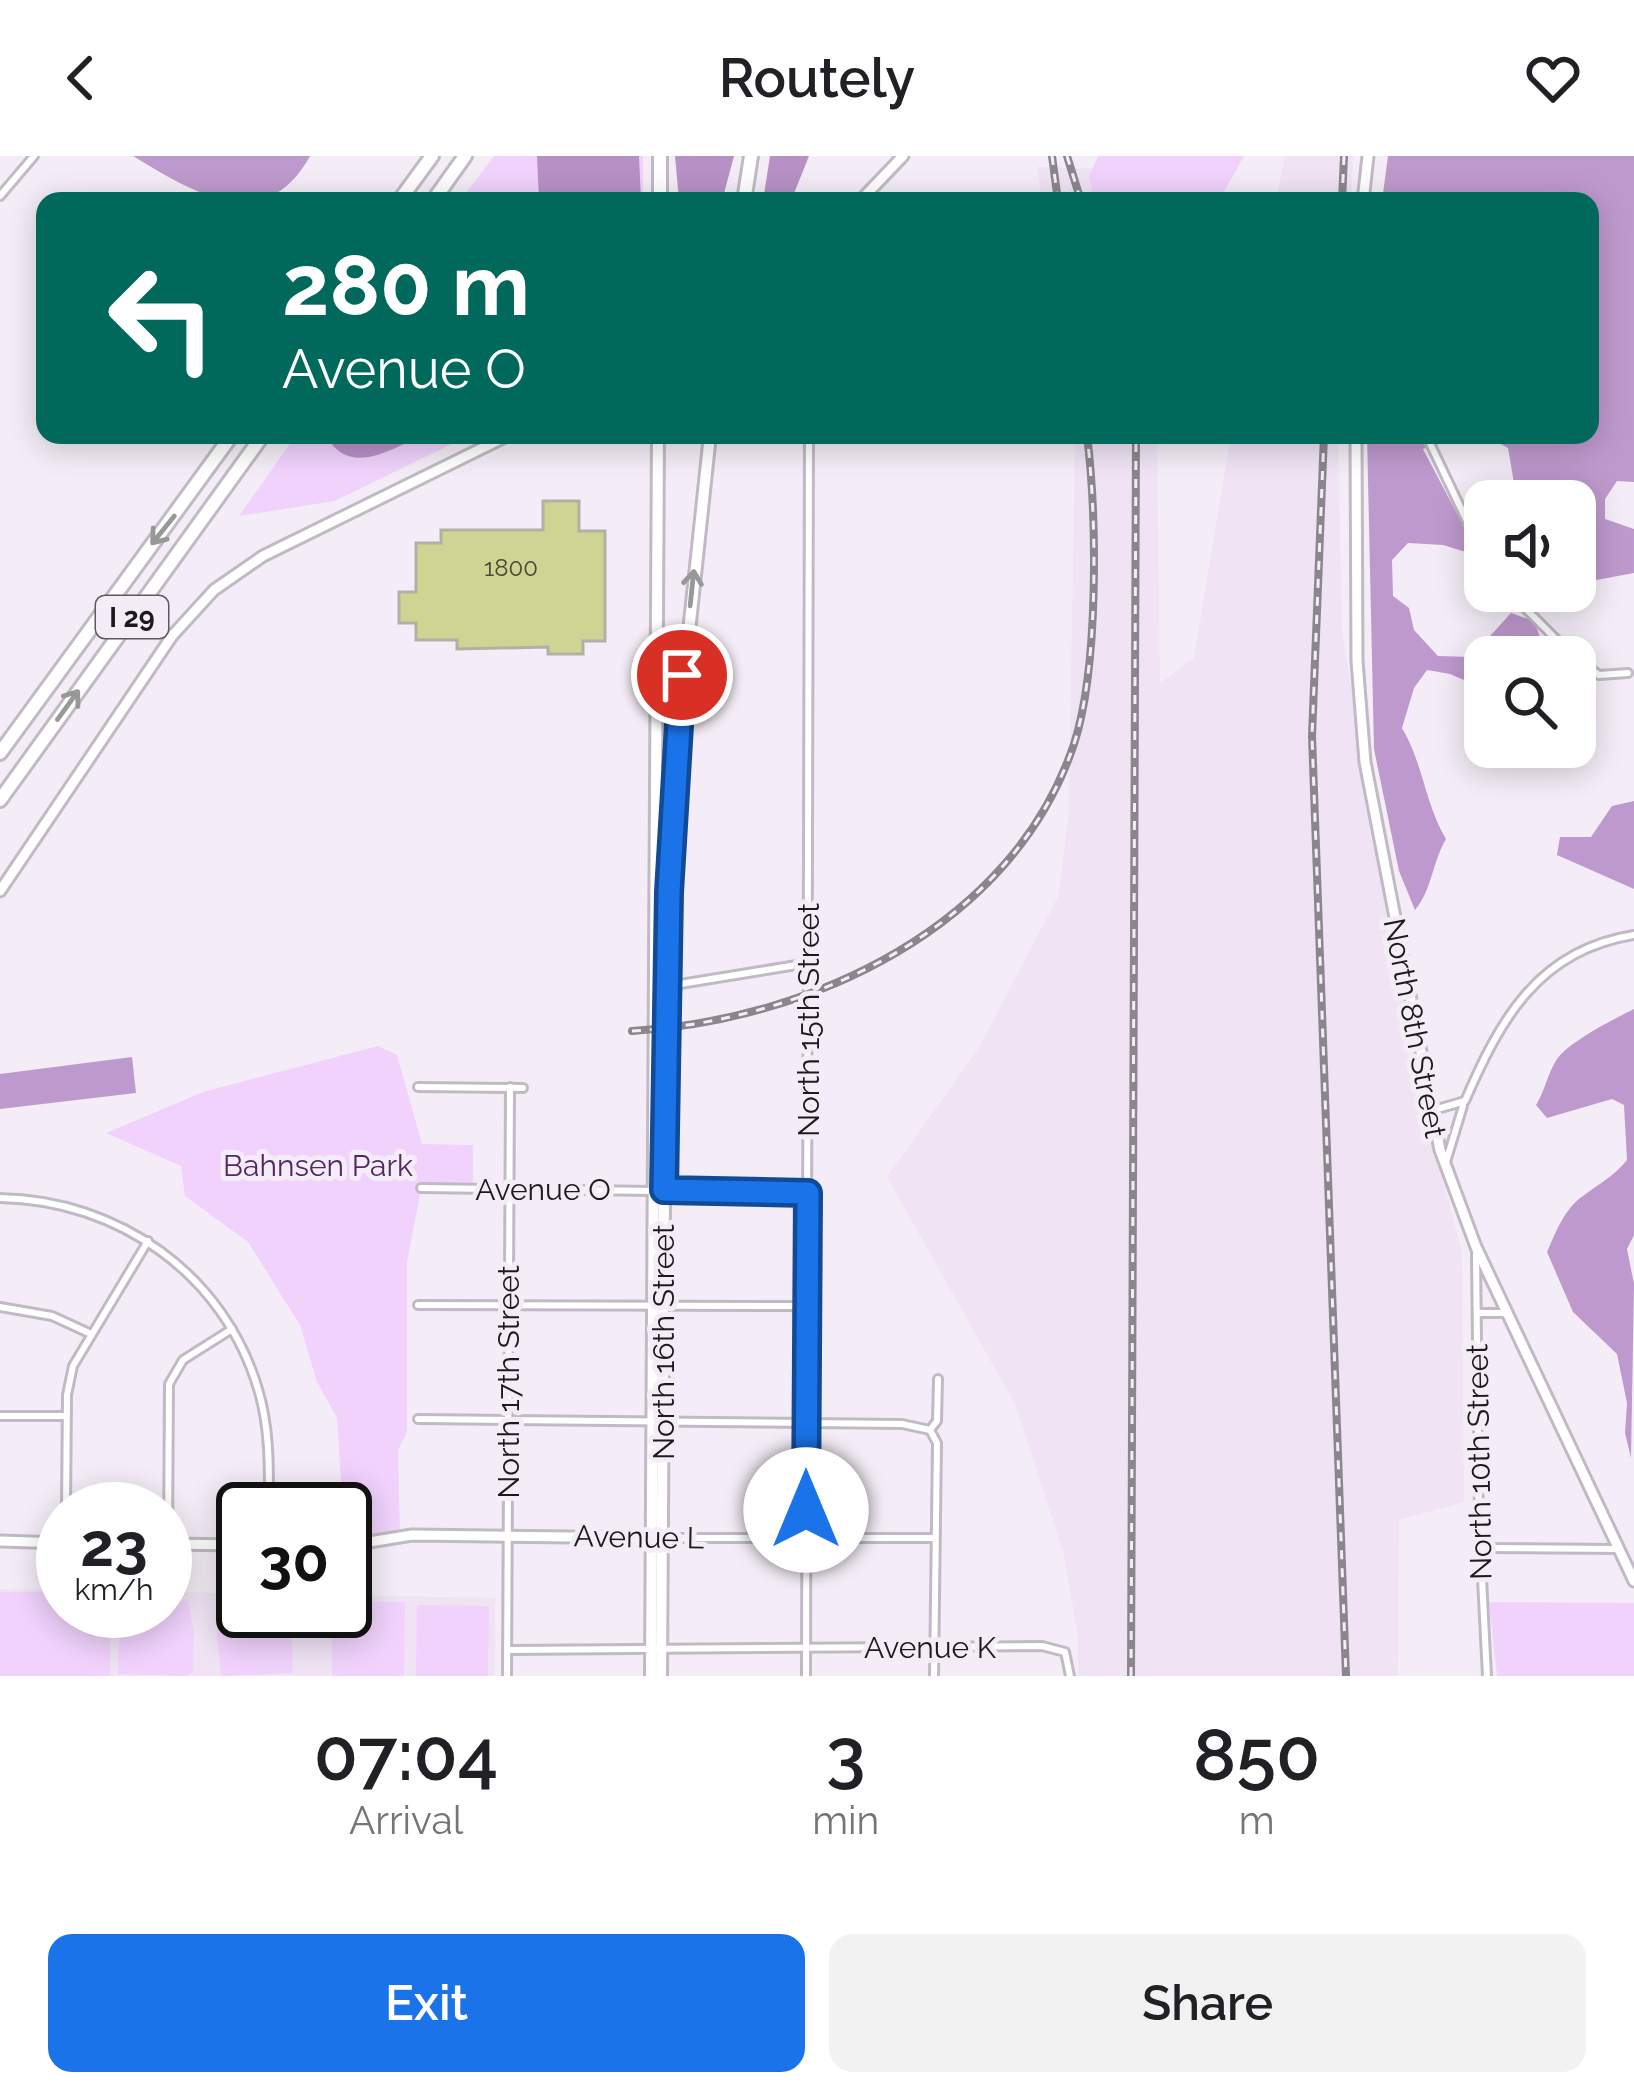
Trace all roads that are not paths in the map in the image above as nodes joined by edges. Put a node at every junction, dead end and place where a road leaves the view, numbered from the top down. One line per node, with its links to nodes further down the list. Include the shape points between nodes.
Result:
1 (34, 156): 14 (street)
2 (431, 156): 8 (highway)
3 (465, 156): 9 (highway)
4 (660, 156): 10 (highway)
5 (751, 156): 11 (highway)
6 (903, 156): 12 (street)
7 (1368, 156): 13 (street)
8 (405, 192)
9 (439, 192)
10 (660, 192)
11 (746, 192)
12 (869, 192)
13 (1365, 192)
14 (0, 196)
15 (225, 444): 28 (highway, I 29, one-way to 28)
16 (257, 444): 29 (highway, I 29, one-way to 16)
17 (491, 444): 30 (street, via 263,556 214,590 172,636)
18 (658, 444): 42 (main road, North 16th Street)
19 (709, 444): 33 (main road, North 16th Street, one-way to 19, via 675,752)
20 (809, 444): 32 (street, North 15th Street)
21 (1356, 444): 38 (street, North 8th Street, via 1360,722)
22 (1430, 444): 23 (street)
23 (1464, 516)
24 (1529, 612): 25 (street)
25 (1552, 636)
26 (1596, 673): 27 (street)
27 (1628, 673)
28 (0, 753)
29 (0, 800)
30 (0, 891)
31 (1634, 935): 37 (street, via 1587,947 1528,986 1497,1030)
32 (808, 963): 33 (street); 43 (street, North 15th Street)
33 (668, 986): 42 (main road, North 16th Street)
34 (418, 1087): 35 (street)
35 (510, 1088): 36 (street); 41 (street, North 17th Street)
36 (523, 1088)
37 (1465, 1101): 38 (street); 39 (street)
38 (1431, 1111): 39 (street, North 8th Street)
39 (1446, 1172): 46 (street, North 8th Street)
40 (421, 1188): 41 (street, Avenue O)
41 (510, 1189): 42 (street, Avenue O); 47 (street, North 17th Street)
42 (659, 1190): 43 (street, Avenue O); 48 (main road, North 16th Street)
43 (808, 1193): 50 (street, North 15th Street)
44 (0, 1198): 45 (street, via 81,1210)
45 (148, 1241): 54 (street, via 200,1286); 55 (street)
46 (1476, 1247): 52 (street, North 10th Street); 53 (street, North 8th Street)
47 (509, 1304): 48 (street); 49 (street); 60 (street, North 17th Street)
48 (658, 1304): 50 (street); 61 (main road, North 16th Street)
49 (418, 1305)
50 (807, 1306): 62 (street, North 15th Street)
51 (0, 1307): 55 (street)
52 (1477, 1313): 53 (street); 74 (street, North 10th Street)
53 (1509, 1313): 75 (street, North 8th Street)
54 (232, 1329): 65 (street, via 184,1360 170,1384); 66 (street, via 265,1415)
55 (89, 1333): 58 (street, via 73,1366)
56 (938, 1379): 63 (street)
57 (0, 1416): 58 (street)
58 (66, 1417): 64 (street)
59 (418, 1419): 60 (street)
60 (508, 1420): 61 (street); 67 (street, North 17th Street)
61 (658, 1422): 62 (street); 68 (main road, North 16th Street)
62 (807, 1423): 63 (street); 69 (street, North 15th Street)
63 (931, 1430): 70 (street)
64 (65, 1482)
65 (168, 1482)
66 (268, 1482)
67 (507, 1536): 68 (street, Avenue L); 72 (street, Avenue L); 79 (street, North 17th Street)
68 (657, 1538): 69 (street, Avenue L); 80 (main road, North 16th Street)
69 (806, 1538): 70 (street, Avenue L); 78 (street, North 15th Street)
70 (934, 1538): 77 (street)
71 (0, 1541): 73 (street)
72 (372, 1541)
73 (36, 1542)
74 (1480, 1548): 75 (street); 87 (street, North 10th Street)
75 (1619, 1549): 76 (street, North 8th Street)
76 (1634, 1581)
77 (934, 1646): 78 (street, Avenue K); 85 (street); 86 (street, Avenue K, via 1042,1646 1065,1652)
78 (806, 1649): 80 (street, Avenue K); 84 (street, North 15th Street)
79 (507, 1650): 80 (street, Avenue K); 81 (street, North 17th Street)
80 (656, 1651): 82 (main road, North 16th Street); 83 (main road, North 16th Street)
81 (506, 1676)
82 (651, 1676)
83 (661, 1676)
84 (806, 1676)
85 (934, 1676)
86 (1070, 1676)
87 (1486, 1676)

